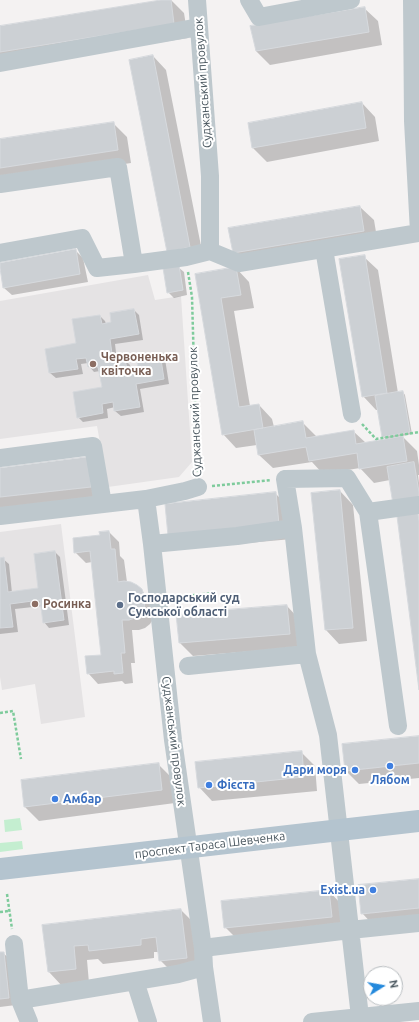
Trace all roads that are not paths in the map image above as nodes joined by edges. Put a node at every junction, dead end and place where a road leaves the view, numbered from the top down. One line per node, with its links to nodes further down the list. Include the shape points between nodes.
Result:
1 (197, 0): 5 (street, Суджанський провулок)
2 (249, 0): 3 (street, via 259,17)
3 (352, 0)
4 (412, 0): 6 (street)
5 (199, 27): 7 (street); 11 (street, Суджанський провулок, via 210,176)
6 (415, 36): 9 (street, via 413,121)
7 (0, 63)
8 (0, 184): 13 (street, via 118,167)
9 (419, 233): 10 (street)
10 (324, 249): 11 (street, via 239,263); 14 (street)
11 (210, 251): 13 (street)
12 (0, 253): 13 (street, via 82,238 97,268)
13 (134, 264)
14 (352, 414)
15 (0, 458): 18 (street, via 93,446)
16 (198, 487): 17 (street, Суджанський провулок)
17 (146, 499): 18 (street); 23 (street, Суджанський провулок)
18 (103, 504): 21 (street)
19 (419, 505): 20 (street)
20 (368, 512): 22 (street, via 347,478 285,479); 26 (street)
21 (0, 516)
22 (293, 528): 23 (street); 24 (street)
23 (152, 544): 29 (street, Суджанський провулок, via 173,740)
24 (307, 654): 25 (street); 28 (street, via 328,735)
25 (188, 666)
26 (398, 726)
27 (419, 821): 28 (main road, проспект Тараса Шевченка)
28 (339, 830): 29 (main road, проспект Тараса Шевченка); 32 (street)
29 (188, 847): 30 (main road, проспект Тараса Шевченка); 34 (street, Суджанський провулок)
30 (0, 869)
31 (419, 923): 32 (street)
32 (350, 930): 34 (street); 39 (street)
33 (14, 944): 37 (street)
34 (203, 948): 35 (street, Суджанський провулок)
35 (204, 967): 36 (street); 42 (street, Суджанський провулок)
36 (135, 981): 37 (street); 41 (street)
37 (20, 1000): 40 (street)
38 (419, 1011): 39 (street)
39 (360, 1017): 43 (street)
40 (29, 1022)
41 (148, 1022)
42 (212, 1022)
43 (312, 1022)

